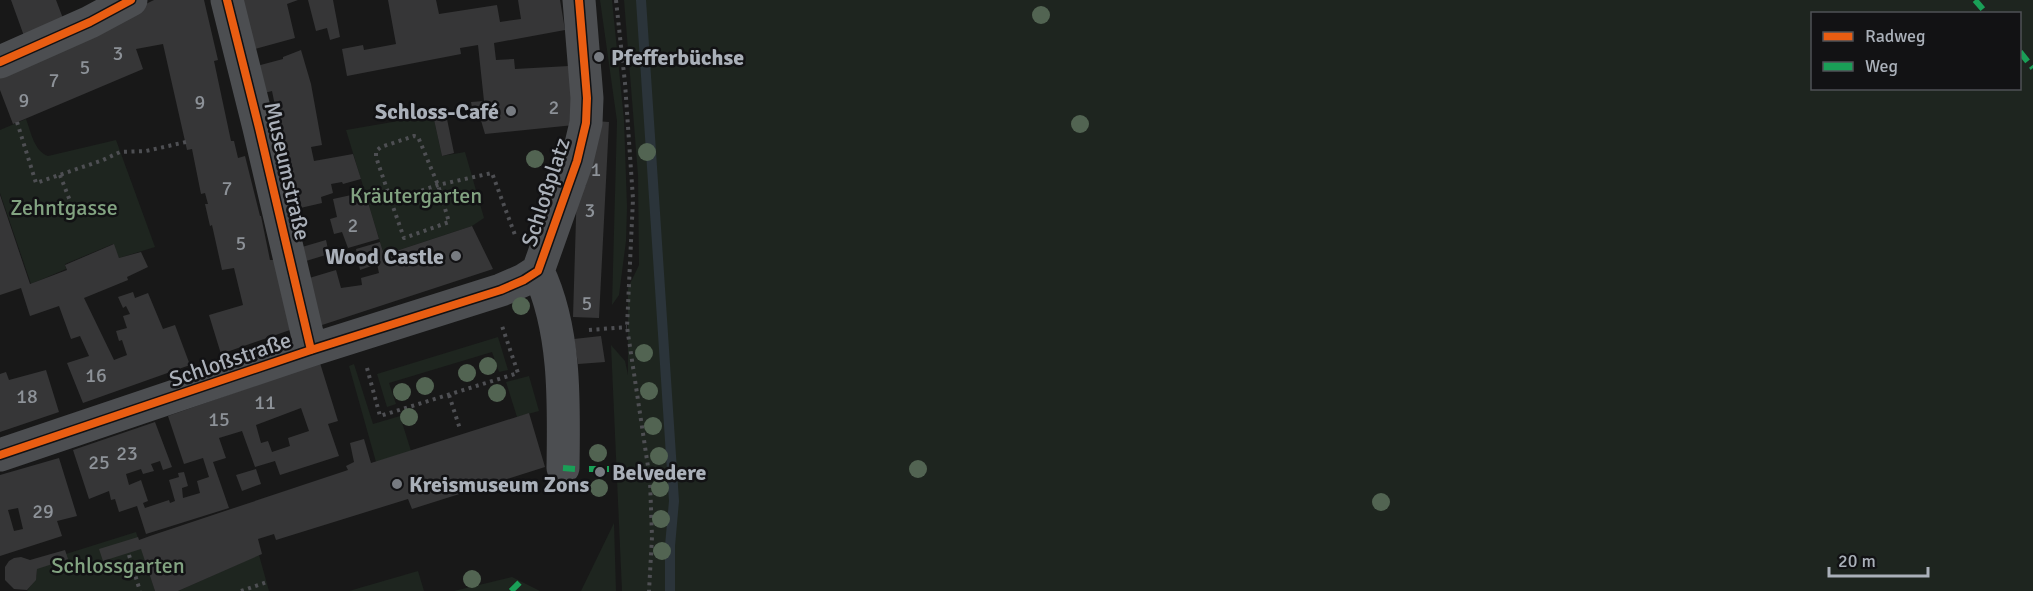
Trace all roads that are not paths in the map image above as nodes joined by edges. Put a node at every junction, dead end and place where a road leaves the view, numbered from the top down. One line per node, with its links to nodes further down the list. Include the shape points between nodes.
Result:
1 (131, 0): 4 (street)
2 (226, 0): 6 (street, Museumstraße)
3 (579, 0): 5 (street, Schloßplatz, via 586,123 577,161)
4 (0, 62)
5 (538, 271): 6 (street, Schloßstraße, via 501,290); 8 (street, via 554,314 564,406)
6 (311, 350): 7 (street, Schloßstraße)
7 (0, 455)
8 (563, 468)

